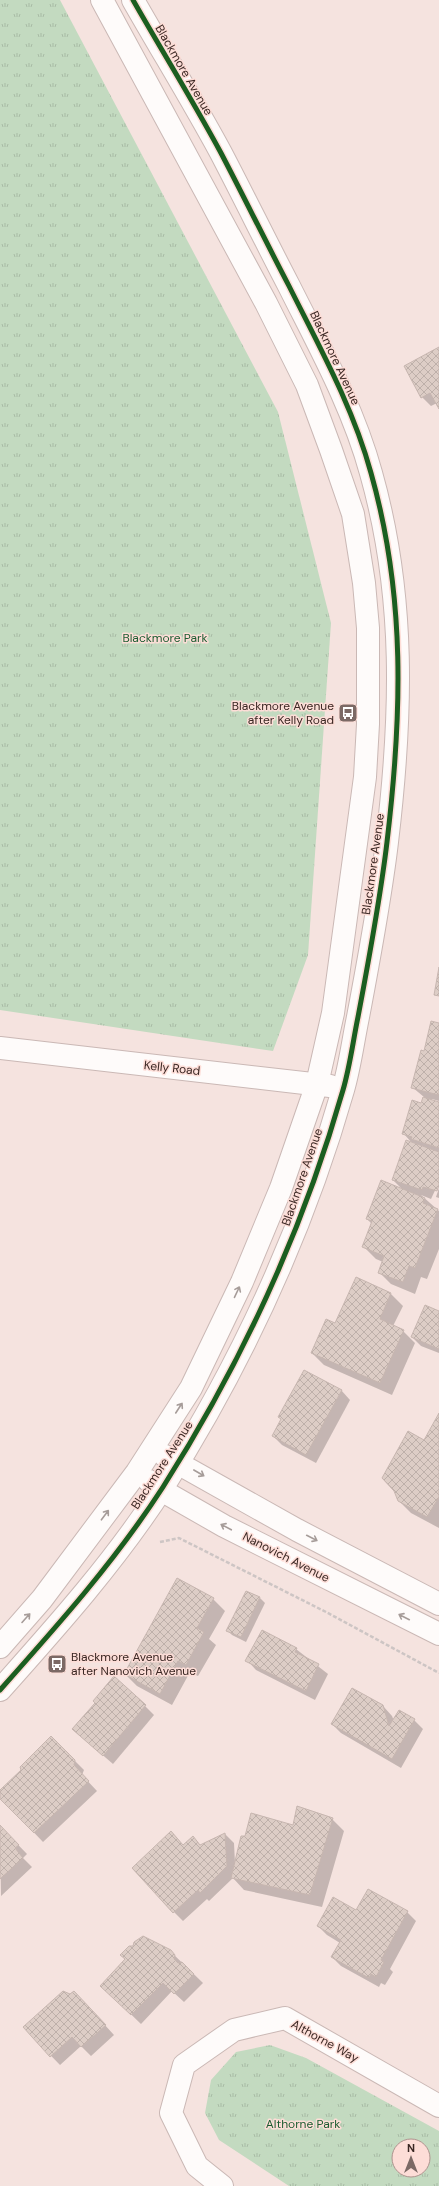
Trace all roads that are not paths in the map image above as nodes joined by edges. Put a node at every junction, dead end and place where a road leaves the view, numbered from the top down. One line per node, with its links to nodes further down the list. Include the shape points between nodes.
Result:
1 (102, 0): 4 (street, Blackmore Avenue, via 227,228 307,385 353,514 368,628 365,777 333,1013)
2 (133, 0): 5 (street, Blackmore Avenue, via 219,149 342,393 371,469 385,532 396,608 399,678 395,774 370,958)
3 (0, 1048): 4 (street, Kelly Road)
4 (317, 1084): 5 (street, Kelly Road); 6 (street, Blackmore Avenue, one-way to 4, via 192,1388 242,1282 281,1188)
5 (344, 1087): 7 (street, Blackmore Avenue, via 306,1200 270,1291 213,1403)
6 (151, 1450): 7 (street); 8 (street, Blackmore Avenue)
7 (178, 1461): 9 (street, Blackmore Avenue); 10 (street, one-way to 10, via 297,1530)
8 (137, 1472): 9 (street, Nanovich Avenue); 12 (street, Blackmore Avenue, one-way to 8, via 42,1600)
9 (161, 1490): 11 (street, Nanovich Avenue, one-way to 9, via 224,1526); 13 (street, Blackmore Avenue, via 80,1600)
10 (439, 1604)
11 (439, 1634)
12 (0, 1647)
13 (0, 1690)
14 (439, 2106): 15 (street, Althorne Way, via 285,2018 234,2030 184,2065 171,2113 197,2166)
15 (222, 2186)

